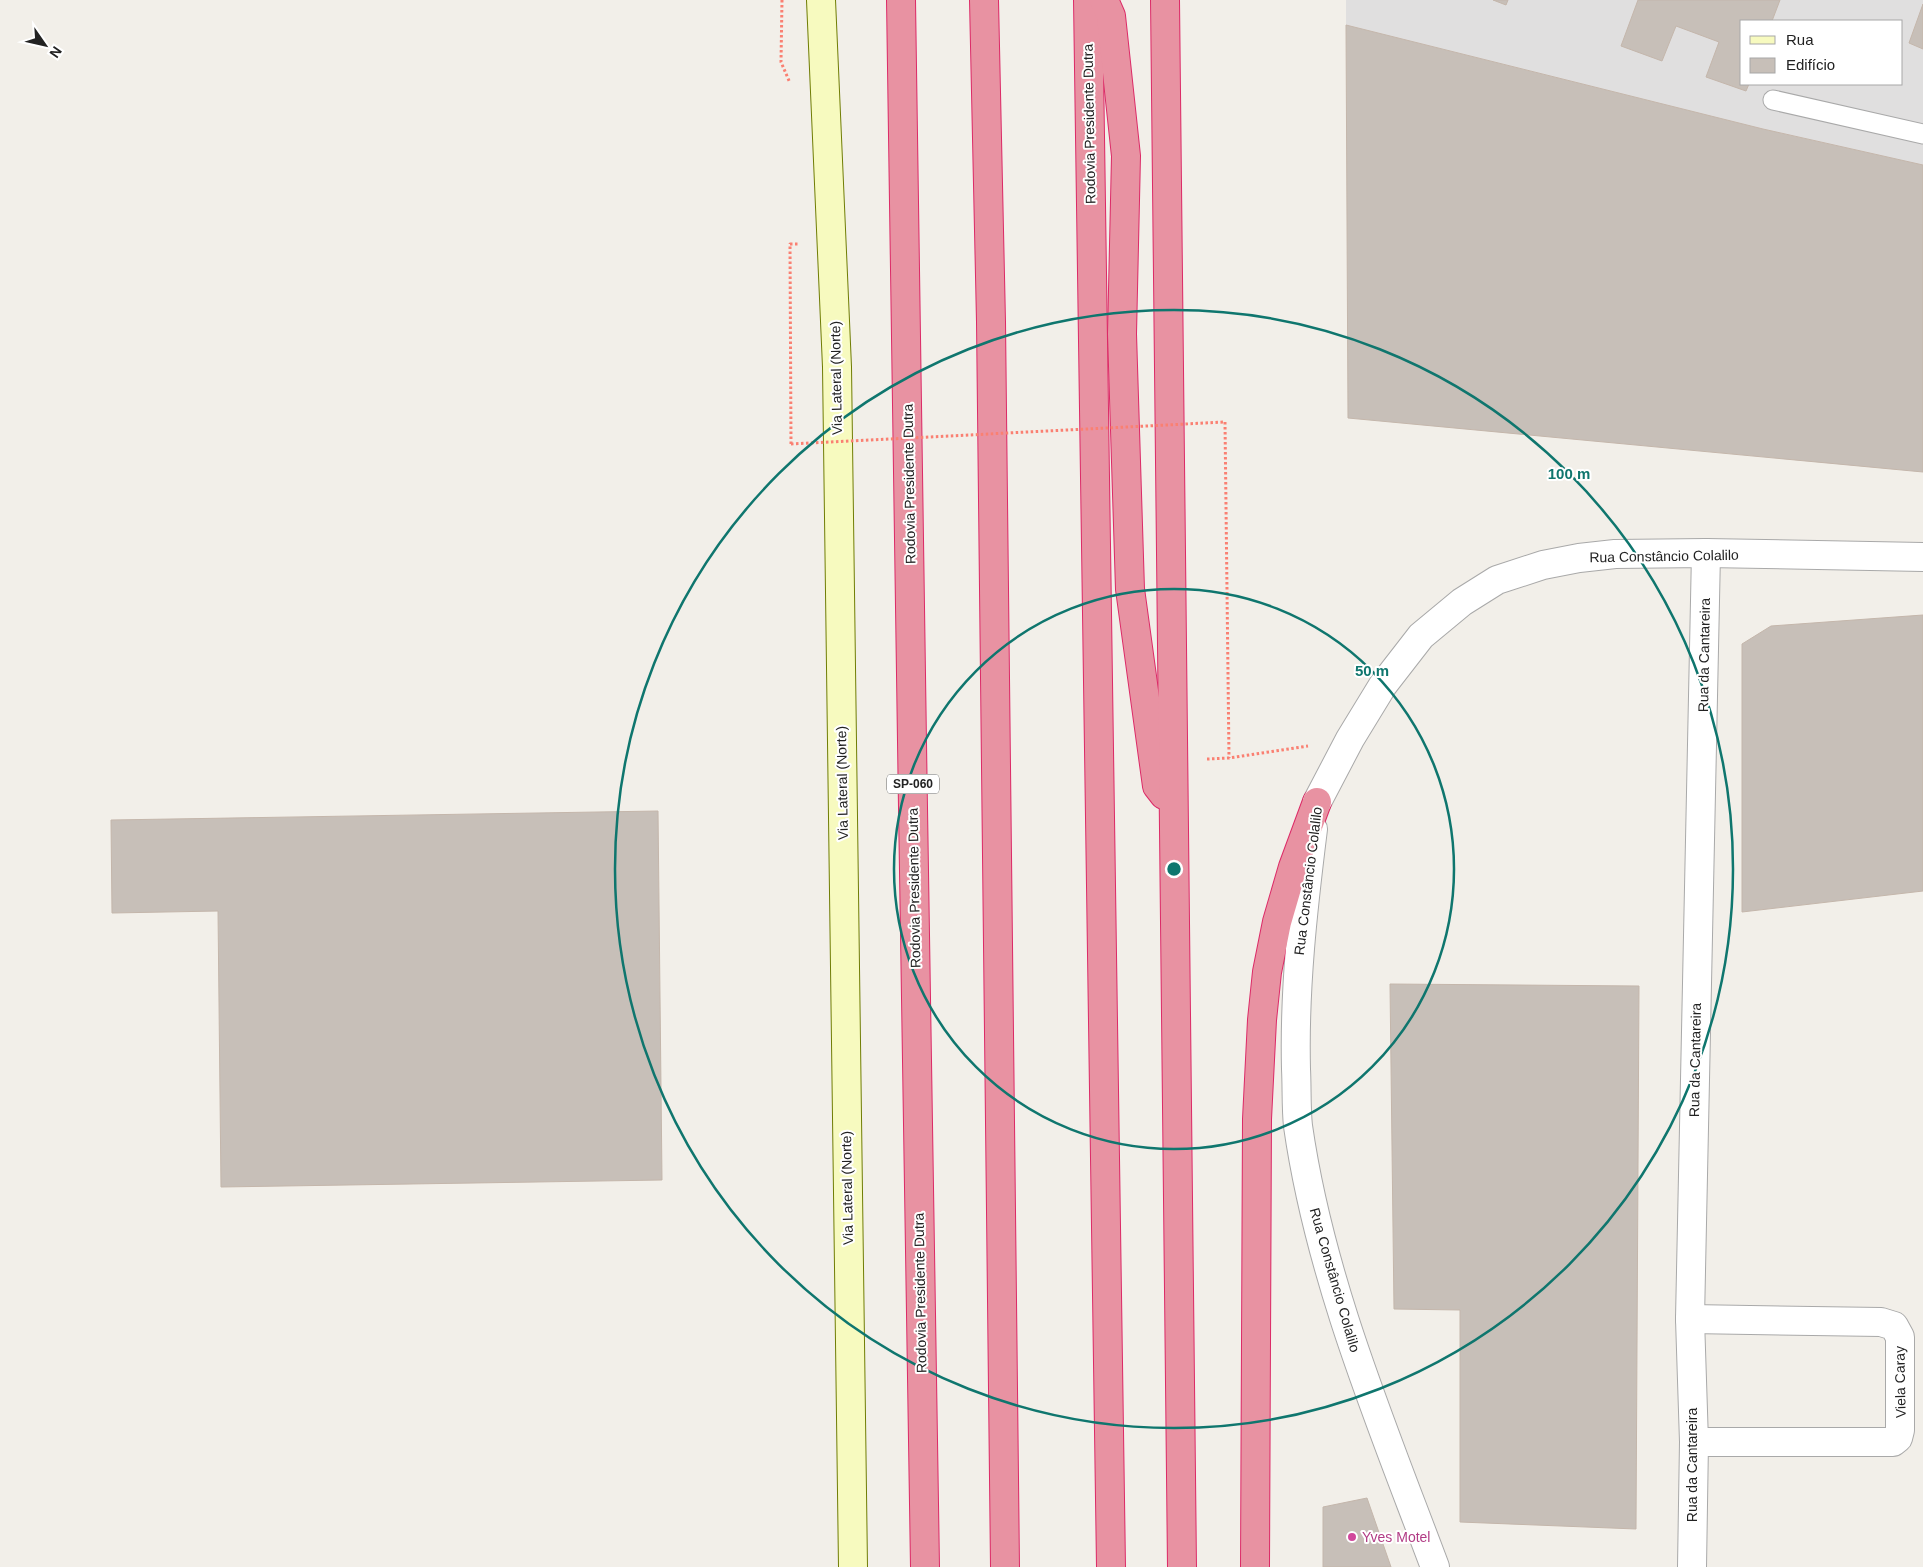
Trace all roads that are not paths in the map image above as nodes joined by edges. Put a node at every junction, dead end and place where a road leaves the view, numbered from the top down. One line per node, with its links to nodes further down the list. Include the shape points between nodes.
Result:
1 (822, 0): 15 (main road, Via Lateral (Norte), via 837,367)
2 (901, 0): 16 (highway, Rodovia Presidente Dutra / SP-060)
3 (984, 0): 17 (highway, via 991,322)
4 (1088, 0): 18 (highway, Rodovia Presidente Dutra)
5 (1104, 0): 12 (highway, via 1111,16 1126,156 1122,334 1130,589 1157,786)
6 (1165, 0): 12 (highway)
7 (1773, 100): 8 (lane)
8 (1923, 134)
9 (1706, 554): 10 (street, Rua Constâncio Colalilo); 11 (street, Rua Constâncio Colalilo, via 1615,554 1543,565 1497,580 1462,602 1421,636 1383,685); 13 (street, Rua da Cantareira)
10 (1923, 557)
11 (1317, 802): 20 (highway, via 1277,922 1262,1020 1258,1119); 21 (street, Rua Constâncio Colalilo, via 1302,917 1295,1021 1298,1124 1316,1221 1335,1290 1366,1384)
12 (1174, 808): 19 (highway)
13 (1690, 1319): 14 (street, Rua da Cantareira); 14 (street, Viela Caray, via 1881,1322 1894,1326 1900,1337 1900,1430 1893,1442)
14 (1694, 1442): 22 (street, Rua da Cantareira)
15 (853, 1567)
16 (925, 1567)
17 (1005, 1567)
18 (1111, 1567)
19 (1182, 1567)
20 (1255, 1567)
21 (1435, 1567)
22 (1692, 1567)

